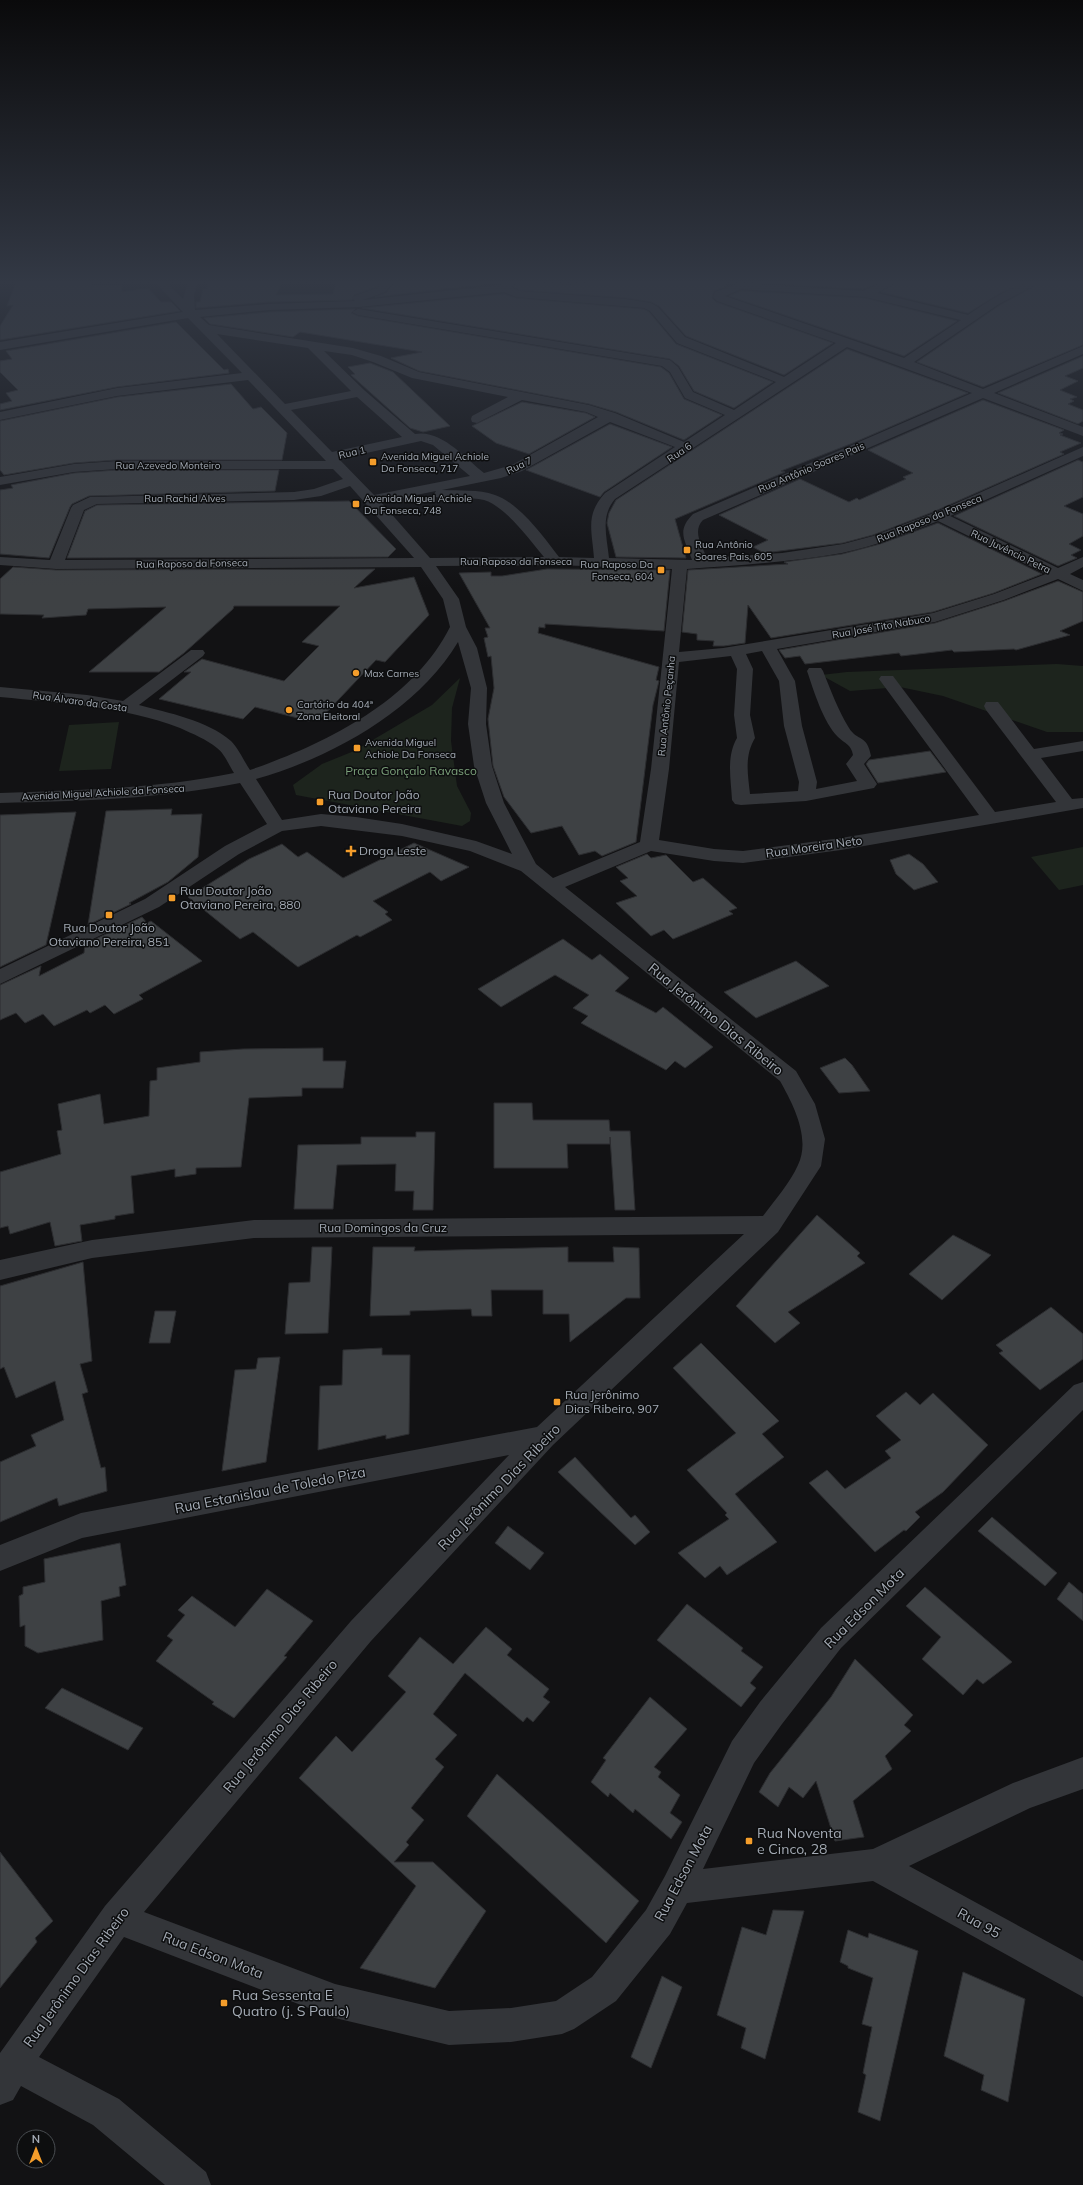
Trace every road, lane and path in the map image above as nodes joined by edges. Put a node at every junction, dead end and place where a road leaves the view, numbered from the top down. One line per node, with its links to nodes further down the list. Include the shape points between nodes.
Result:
1 (184, 384): 14 (street, via 117,392)
2 (258, 384): 12 (street)
3 (351, 384): 9 (street)
4 (463, 384): 11 (street)
5 (681, 384): 13 (street, via 689,395)
6 (784, 384): 13 (street, Rua 6)
7 (958, 384): 10 (street)
8 (1006, 384): 10 (street, Rua Antônio Soares Pais)
9 (360, 393): 12 (street); 18 (street)
10 (983, 394): 17 (street); 33 (street, Rua Antônio Soares Pais, via 698,517 691,524 690,532)
11 (521, 395): 15 (street); 16 (street)
12 (282, 408): 21 (street)
13 (733, 414): 19 (street, Rua 6)
14 (0, 416)
15 (610, 416): 19 (street); 22 (street, Rua 7, via 517,468)
16 (477, 419)
17 (1083, 432)
18 (411, 438): 21 (street, Rua 1); 22 (street, Rua 1, via 426,438 438,442)
19 (686, 446): 31 (street, Rua 6, via 610,496 601,506 598,515)
20 (1083, 451): 27 (street, Rua Raposo da Fonseca)
21 (333, 461): 23 (street); 24 (street, Rua Azevedo Monteiro, via 117,465 74,468)
22 (481, 478): 25 (street, Rua 7)
23 (352, 480): 26 (street); 34 (street, Rua Rachid Alves, via 294,496 95,500 78,508)
24 (0, 481)
25 (404, 492): 26 (street, Rua 7); 30 (street, via 475,496 501,503)
26 (371, 500): 29 (street)
27 (939, 516): 33 (street, Rua Raposo da Fonseca, via 878,539 843,548 782,557); 36 (street, Rua Juvêncio Petra)
28 (0, 561): 34 (street, Rua Raposo da Fonseca)
29 (425, 561): 30 (street, Rua Raposo da Fonseca); 34 (street, Rua Raposo da Fonseca); 38 (street, via 451,599)
30 (555, 561): 31 (street, Rua Raposo da Fonseca)
31 (602, 562): 35 (street, Rua Raposo da Fonseca)
32 (1083, 562): 36 (street, Rua José Tito Nabuco)
33 (700, 564): 35 (street, Rua Raposo da Fonseca)
34 (56, 565)
35 (680, 566): 42 (street, Rua Antônio Peçanha)
36 (1058, 574): 37 (street, Rua Juvêncio Petra); 39 (street, Rua José Tito Nabuco, via 999,597 935,617)
37 (1083, 586)
38 (458, 627): 50 (street, Avenida Miguel Achiole da Fonseca, via 439,661 417,684 369,721 315,753); 57 (street, Rua Jerônimo Dias Ribeiro, via 469,648 478,681 477,724 483,766 494,803)
39 (766, 646): 40 (street, Rua José Tito Nabuco); 51 (street, via 787,681 793,726 808,782)
40 (737, 651): 42 (street, Rua José Tito Nabuco); 51 (street, via 745,669 742,715 746,738 741,744 739,759 741,800)
41 (197, 653): 47 (street)
42 (671, 658): 56 (street, Rua Antônio Peçanha, via 655,812)
43 (815, 671): 51 (street, via 829,707 844,733 860,745 862,756 854,764 868,784)
44 (887, 680): 54 (street)
45 (0, 692): 47 (street, Rua Álvaro da Costa, via 87,700)
46 (992, 706): 49 (street)
47 (126, 707): 50 (street, Rua Álvaro da Costa, via 204,732 225,745)
48 (1083, 746): 49 (street)
49 (1029, 755): 53 (street)
50 (245, 778): 52 (street, Avenida Miguel Achiole da Fonseca, via 150,792); 55 (street, Rua Álvaro da Costa)
51 (806, 796)
52 (0, 798)
53 (1075, 804): 54 (street, Rua Moreira Neto)
54 (991, 819): 56 (street, Rua Moreira Neto, via 743,857)
55 (277, 826): 57 (street, Rua Jerônimo Dias Ribeiro, via 321,820 402,830 476,847); 59 (street, via 232,850 152,903)
56 (649, 846): 58 (street, Rua Moreira Neto)
57 (528, 867): 58 (street, Rua Jerônimo Dias Ribeiro)
58 (550, 886): 60 (street, Rua Jerônimo Dias Ribeiro, via 788,1076 804,1104 814,1139 810,1166)
59 (0, 977)
60 (770, 1225): 61 (street, Rua Domingos da Cruz, via 254,1229 92,1249); 63 (street, Rua Jerônimo Dias Ribeiro)
61 (0, 1270)
62 (1083, 1393): 67 (street, Rua Edson Mota, via 831,1638 743,1752)
63 (544, 1437): 64 (street, Rua Estanislau de Toledo Piza, via 81,1526); 68 (street, Rua Jerônimo Dias Ribeiro, via 361,1631)
64 (0, 1558)
65 (1083, 1773): 66 (street, via 1024,1794)
66 (875, 1865): 67 (street); 69 (street, Rua 95)
67 (677, 1888): 68 (street, Rua Edson Mota, via 658,1922 604,1989 562,2017 511,2025 449,2028 335,2001)
68 (117, 1918): 70 (street, Rua Jerônimo Dias Ribeiro)
69 (1083, 1980)
70 (7, 2075): 71 (street, via 106,2112)
71 (193, 2185)

